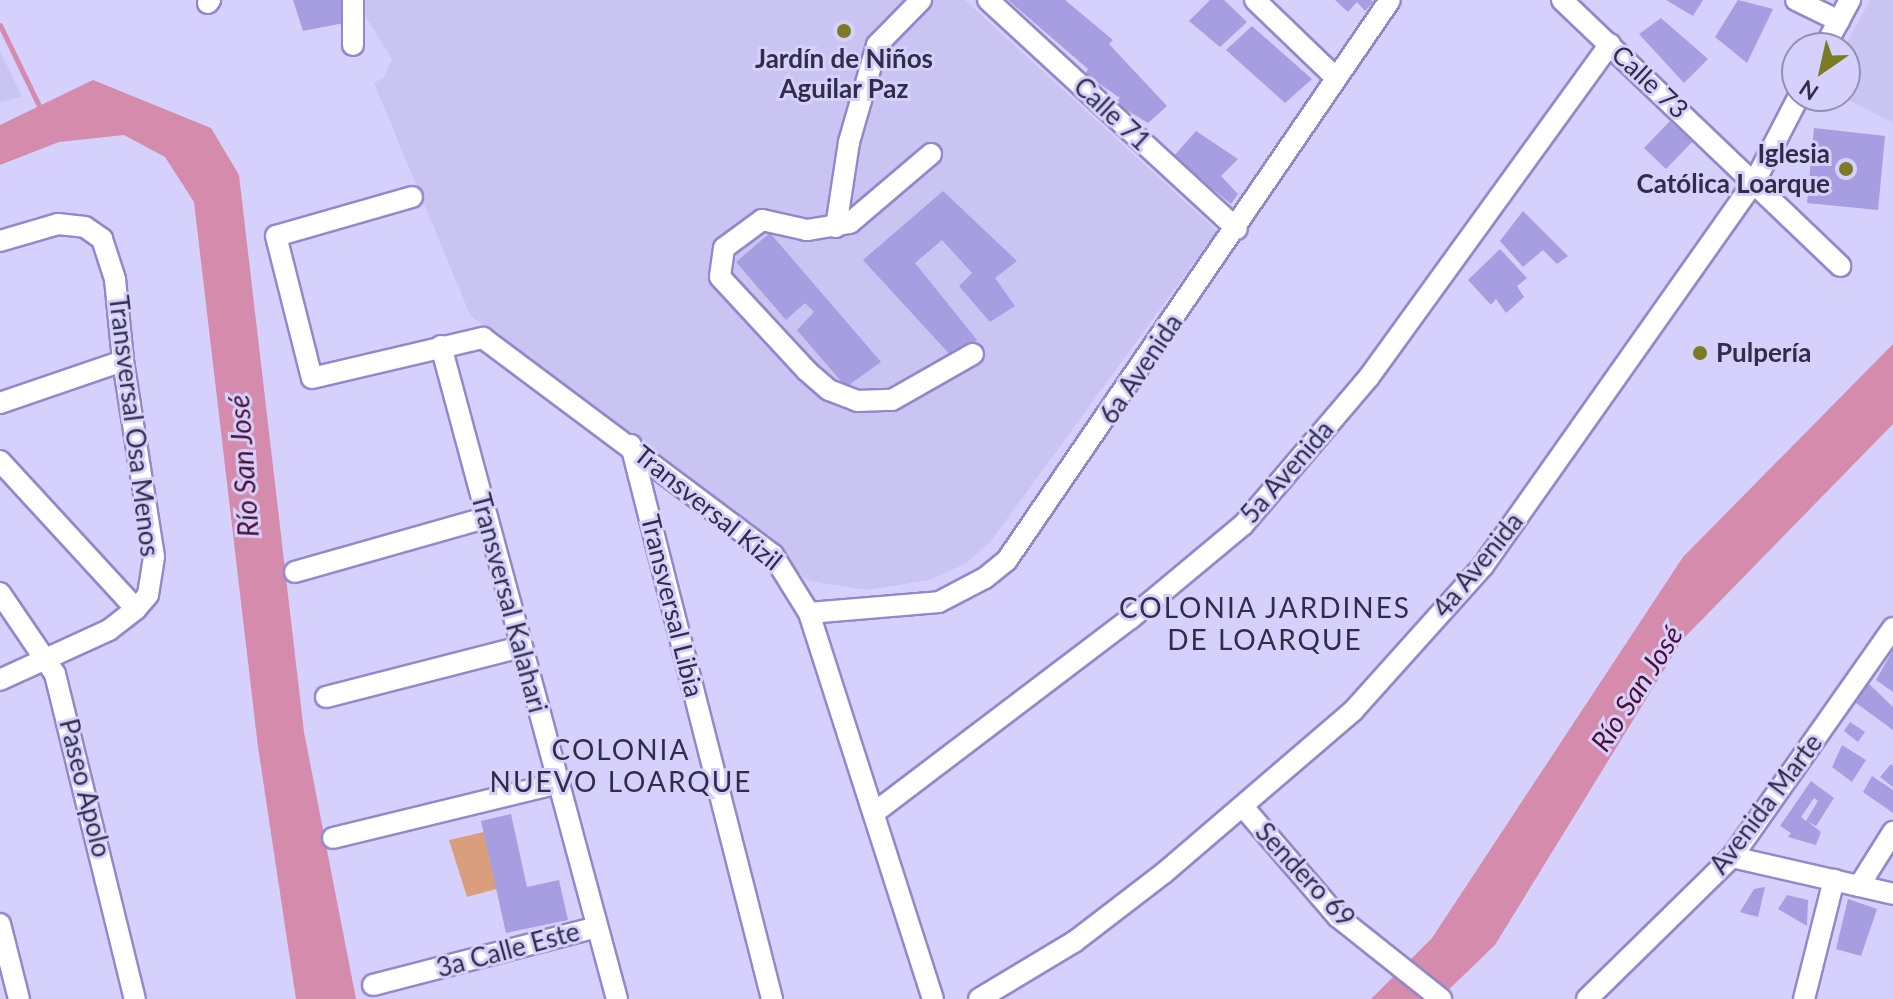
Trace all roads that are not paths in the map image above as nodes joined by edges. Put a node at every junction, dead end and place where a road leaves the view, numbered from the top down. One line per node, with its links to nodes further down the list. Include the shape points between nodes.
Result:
1 (353, 0): 12 (street)
2 (921, 0): 18 (street, via 877,45 849,142)
3 (988, 0): 19 (street, Calle 71)
4 (1255, 0): 13 (street)
5 (1390, 0): 13 (street, 6a Avenida)
6 (1562, 0): 11 (street, Calle 73)
7 (1796, 0): 9 (street)
8 (1850, 0): 9 (street)
9 (1839, 21): 10 (street)
10 (1833, 32)
11 (1610, 44): 16 (street, Calle 73); 40 (street, 5a Avenida, via 1369,377 1243,525 1130,619)
12 (353, 45)
13 (1335, 77): 19 (street, 6a Avenida)
14 (1791, 112): 16 (street, 4a Avenida)
15 (931, 154): 18 (street, via 850,223)
16 (1755, 181): 21 (street, Calle 73); 39 (street, 4a Avenida, via 1483,566 1353,711)
17 (412, 197): 22 (street, Transversal Kizil, via 276,236 312,378)
18 (836, 227): 23 (street, via 785,229 762,220 724,248 720,277 807,371 829,390 857,401 892,400)
19 (1237, 229): 32 (street, 6a Avenida, via 1007,560 939,602)
20 (0, 241): 24 (street, Transversal Osa Menos, via 58,224 85,227 102,239 115,279)
21 (1840, 266)
22 (441, 346): 26 (street, Transversal Kizil, via 483,338 500,345); 28 (street, Transversal Kalahari)
23 (973, 354)
24 (123, 361): 25 (street); 31 (street, Transversal Osa Menos, via 154,557 148,595)
25 (0, 403)
26 (631, 445): 32 (street, Transversal Kizil, via 773,555); 53 (street, Transversal Libia)
27 (0, 461): 31 (street)
28 (485, 518): 29 (street); 34 (street, Transversal Kalahari)
29 (295, 572)
30 (0, 593): 35 (street, Paseo Apolo)
31 (136, 609): 35 (street, via 109,630)
32 (809, 613): 40 (street, Transversal Kizil)
33 (1893, 629): 43 (street, Avenida Marte)
34 (521, 647): 37 (street); 38 (street, Transversal Kalahari)
35 (49, 660): 36 (street); 51 (street, Paseo Apolo, via 87,788)
36 (0, 680)
37 (326, 697)
38 (558, 783): 42 (street); 48 (street, Transversal Kalahari)
39 (1245, 809): 55 (street, 4a Avenida, via 1074,942); 56 (street, Sendero 69, via 1338,917)
40 (874, 813): 54 (street, Transversal Kizil)
41 (1893, 832): 45 (street)
42 (333, 838)
43 (1732, 857): 44 (street); 57 (street, Avenida Marte)
44 (1834, 880): 45 (street); 58 (street)
45 (1859, 886): 46 (street)
46 (1893, 894)
47 (0, 924): 50 (street)
48 (597, 927): 49 (street, 3a Calle Este); 52 (street, Transversal Kalahari)
49 (373, 985)
50 (19, 999)
51 (135, 999)
52 (617, 999)
53 (772, 999)
54 (933, 999)
55 (979, 999)
56 (1441, 999)
57 (1587, 999)
58 (1804, 999)

